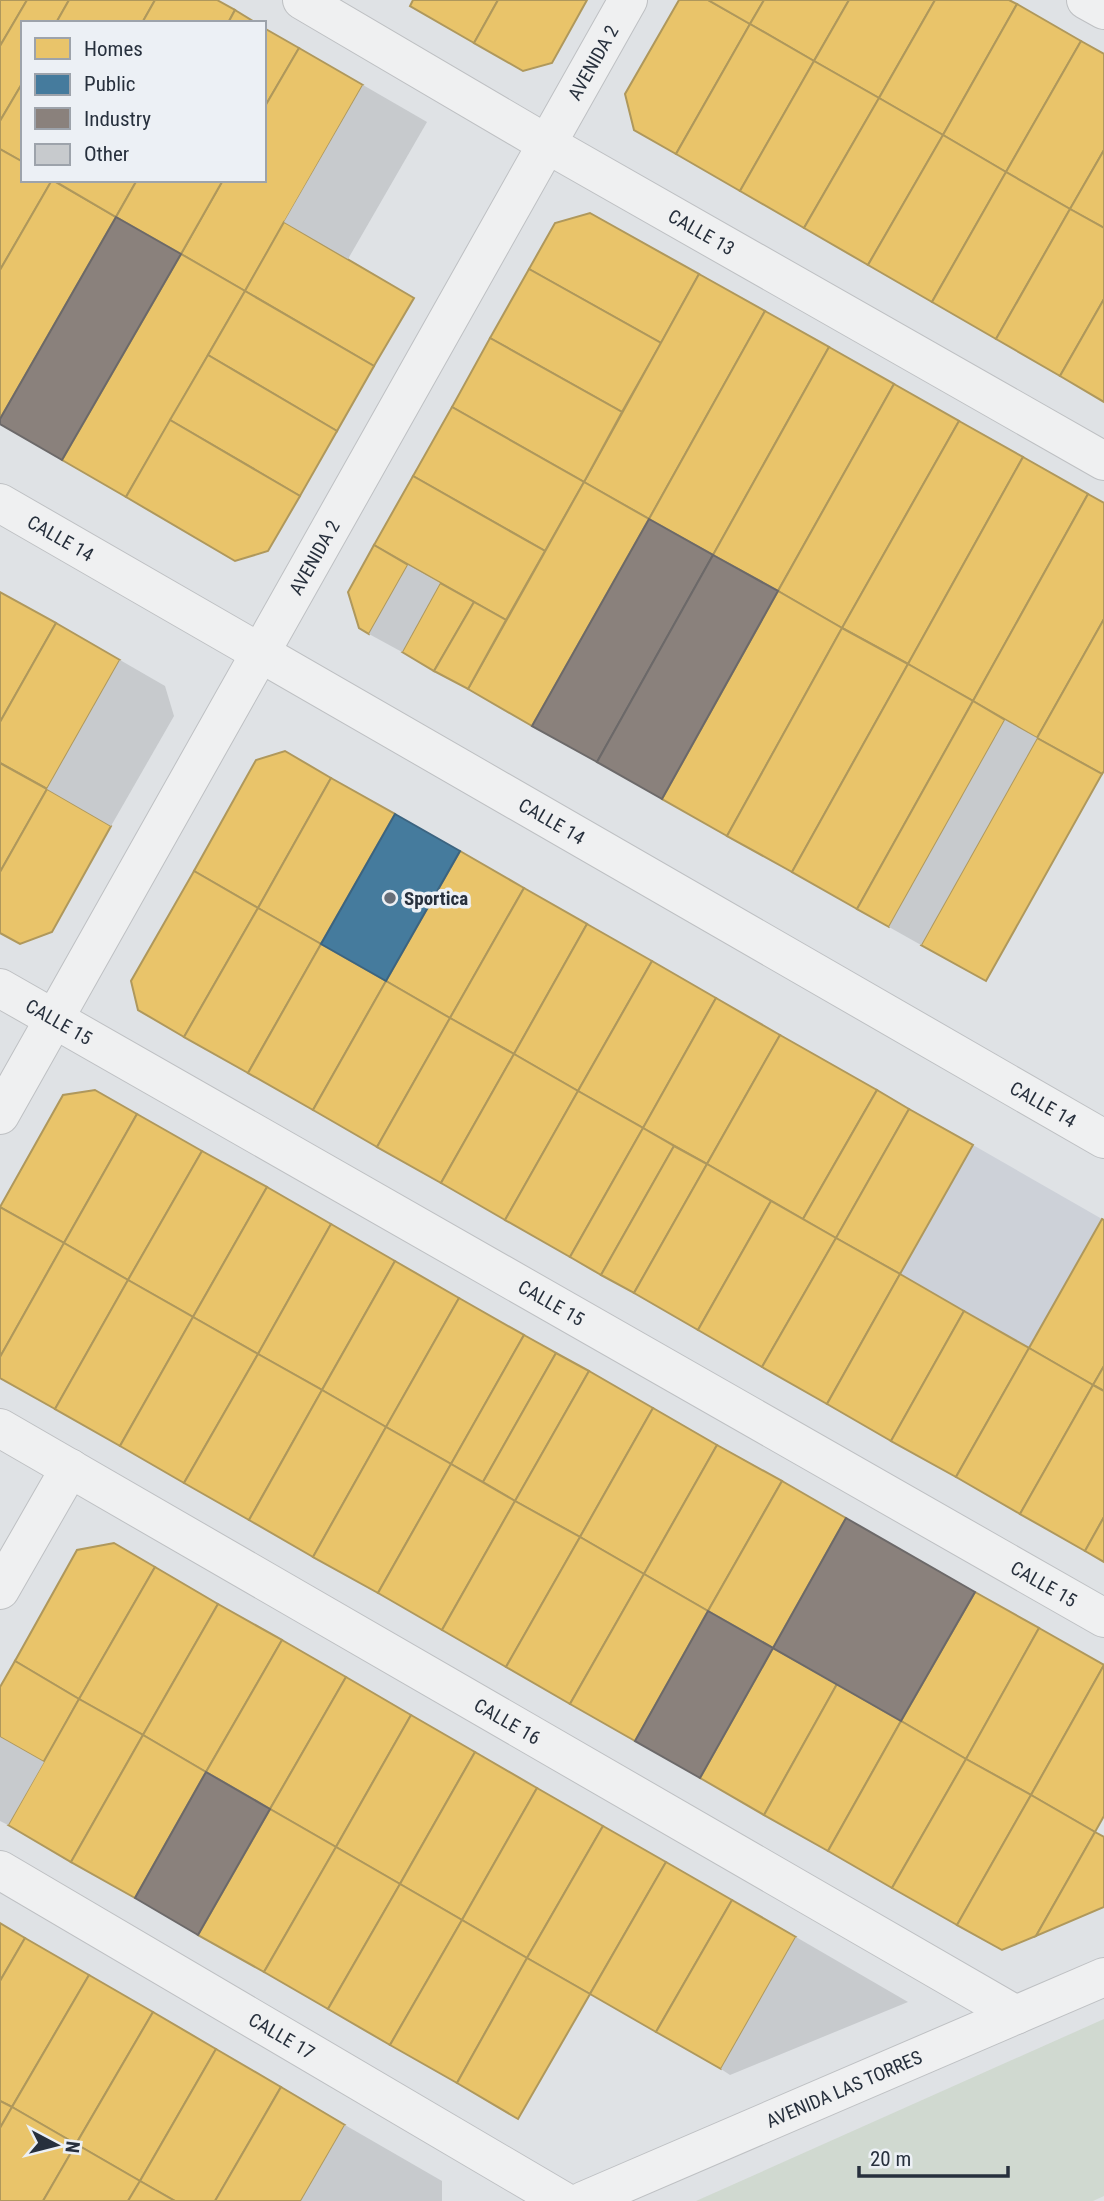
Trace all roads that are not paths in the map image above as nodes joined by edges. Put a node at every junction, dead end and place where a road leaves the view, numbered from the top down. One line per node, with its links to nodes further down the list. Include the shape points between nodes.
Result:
1 (302, 0): 5 (street, CALLE 13)
2 (628, 0): 5 (street, AVENIDA 2)
3 (1086, 0): 4 (street)
4 (1104, 10)
5 (547, 144): 6 (street, CALLE 13); 8 (street, AVENIDA 2)
6 (1104, 461)
7 (0, 503): 8 (street, CALLE 14)
8 (260, 654): 10 (street, AVENIDA 2); 12 (street, CALLE 14)
9 (0, 988): 10 (street, CALLE 15)
10 (54, 1019): 11 (street, AVENIDA 2); 16 (street, CALLE 15)
11 (0, 1115)
12 (1104, 1139)
13 (0, 1428): 14 (street, CALLE 16)
14 (70, 1468): 15 (street); 19 (street, CALLE 16)
15 (0, 1590)
16 (1104, 1618)
17 (0, 1870): 20 (street, CALLE 17)
18 (1104, 1977): 19 (street, AVENIDA LAS TORRES)
19 (1016, 2015): 21 (street, AVENIDA LAS TORRES)
20 (563, 2201)
21 (583, 2201)

